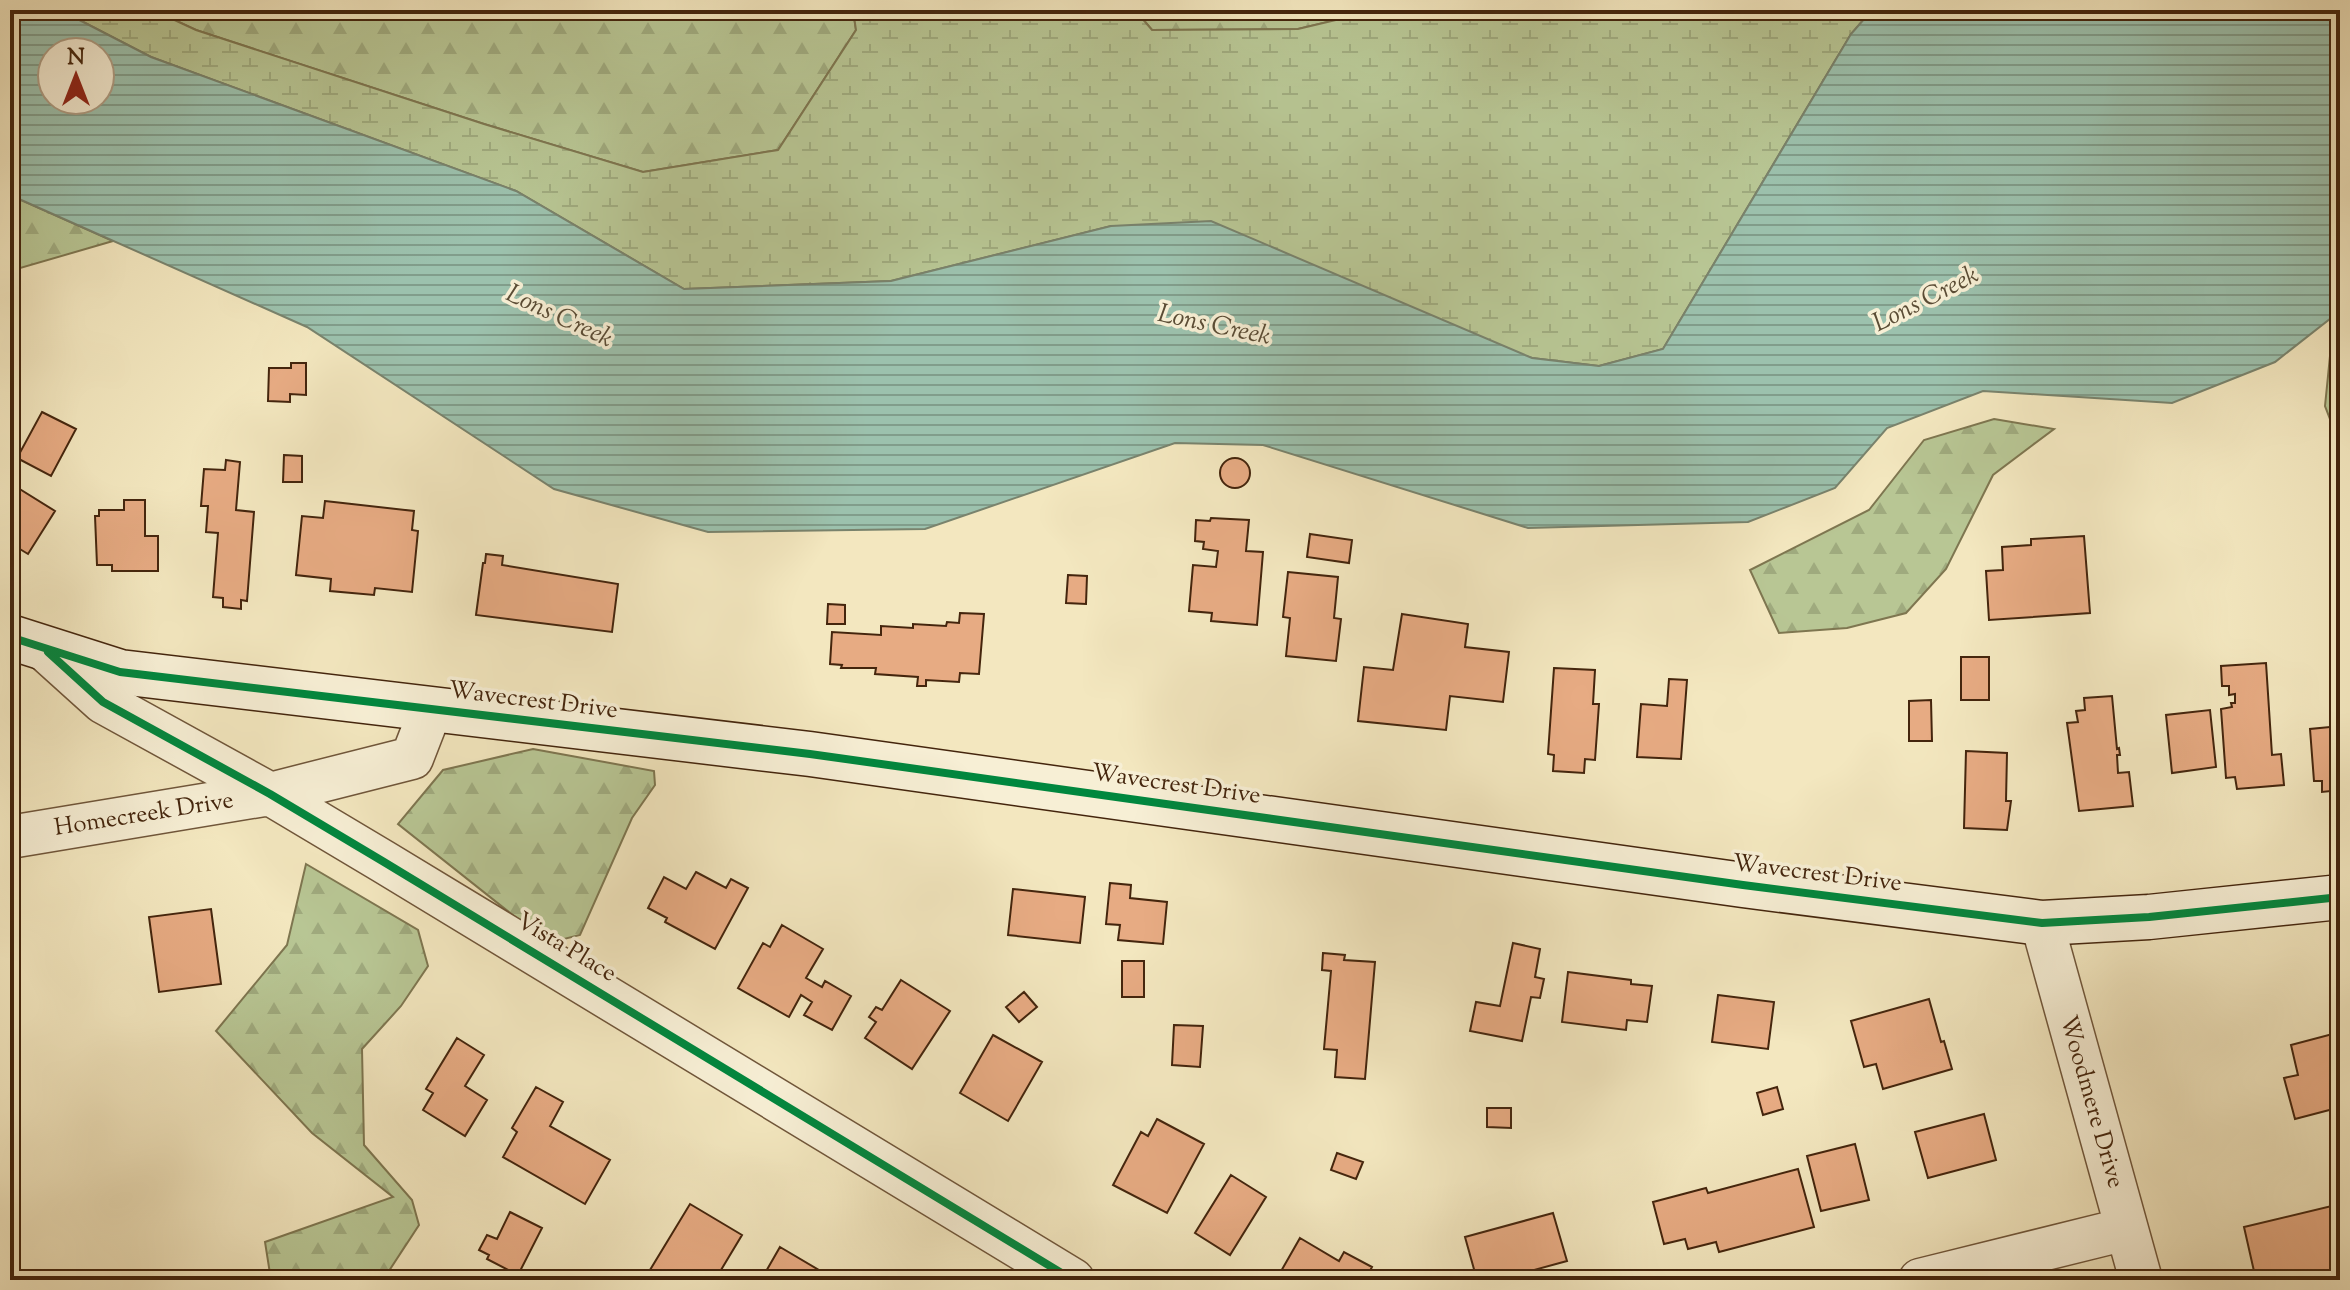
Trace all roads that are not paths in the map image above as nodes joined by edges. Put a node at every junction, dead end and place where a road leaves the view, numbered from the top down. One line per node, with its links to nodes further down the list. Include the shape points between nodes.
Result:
1 (26, 642): 2 (street, Wavecrest Drive, via 120,672); 3 (street, Vista Place, via 103,702)
2 (431, 709): 3 (street, Homecreek Drive, via 412,758); 6 (street, Wavecrest Drive, via 810,754)
3 (270, 794): 4 (street, Homecreek Drive); 8 (street, Vista Place)
4 (10, 837)
5 (2340, 897): 6 (street, Wavecrest Drive)
6 (2042, 923): 7 (street, Woodmere Drive)
7 (2126, 1229): 9 (street); 10 (street, Woodmere Drive)
8 (1073, 1280)
9 (1920, 1280)
10 (2141, 1280)

